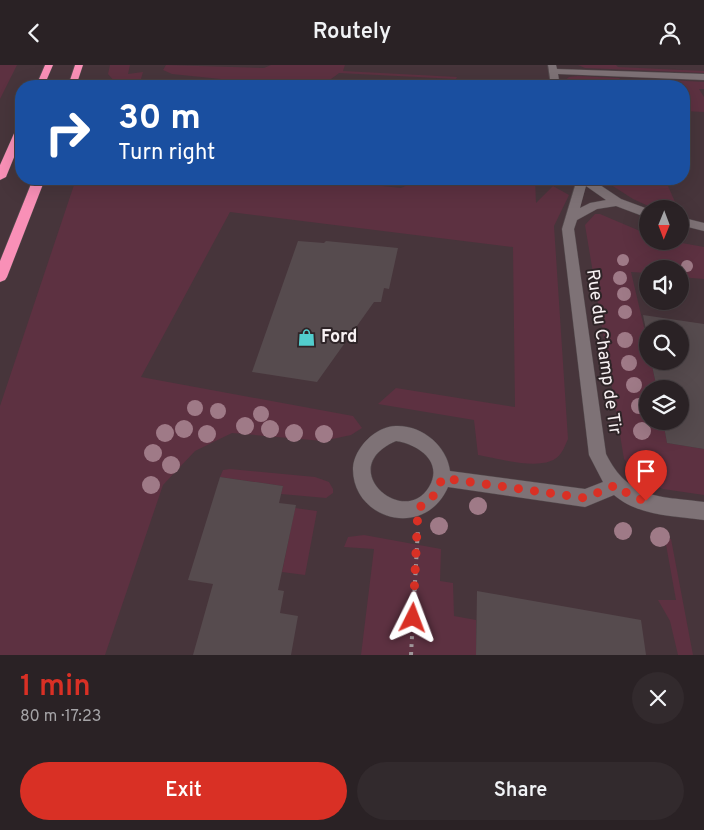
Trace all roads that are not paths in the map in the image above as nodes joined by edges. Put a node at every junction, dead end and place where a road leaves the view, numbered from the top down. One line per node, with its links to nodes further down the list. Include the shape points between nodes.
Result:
1 (49, 65): 6 (highway)
2 (79, 65): 7 (highway)
3 (552, 68): 4 (street)
4 (633, 74): 5 (street); 8 (street)
5 (704, 77)
6 (43, 80)
7 (74, 80)
8 (636, 80)
9 (15, 143): 10 (highway)
10 (0, 177)
11 (37, 185): 19 (highway)
12 (581, 185): 16 (street, Rue du Champ de Tir)
13 (592, 185): 14 (street)
14 (617, 201): 15 (street); 16 (street, via 594,206)
15 (639, 210)
16 (570, 219): 21 (street, Rue du Champ de Tir, via 568,235 598,455)
17 (689, 223): 18 (street)
18 (704, 227)
19 (0, 277)
20 (442, 478): 20 (street, via 437,454 429,445 407,433 383,436 366,450 362,461 363,482 369,492 378,502 405,511 430,501); 21 (street, via 585,498)
21 (616, 485): 22 (street, via 631,496 646,501)
22 (704, 511)

